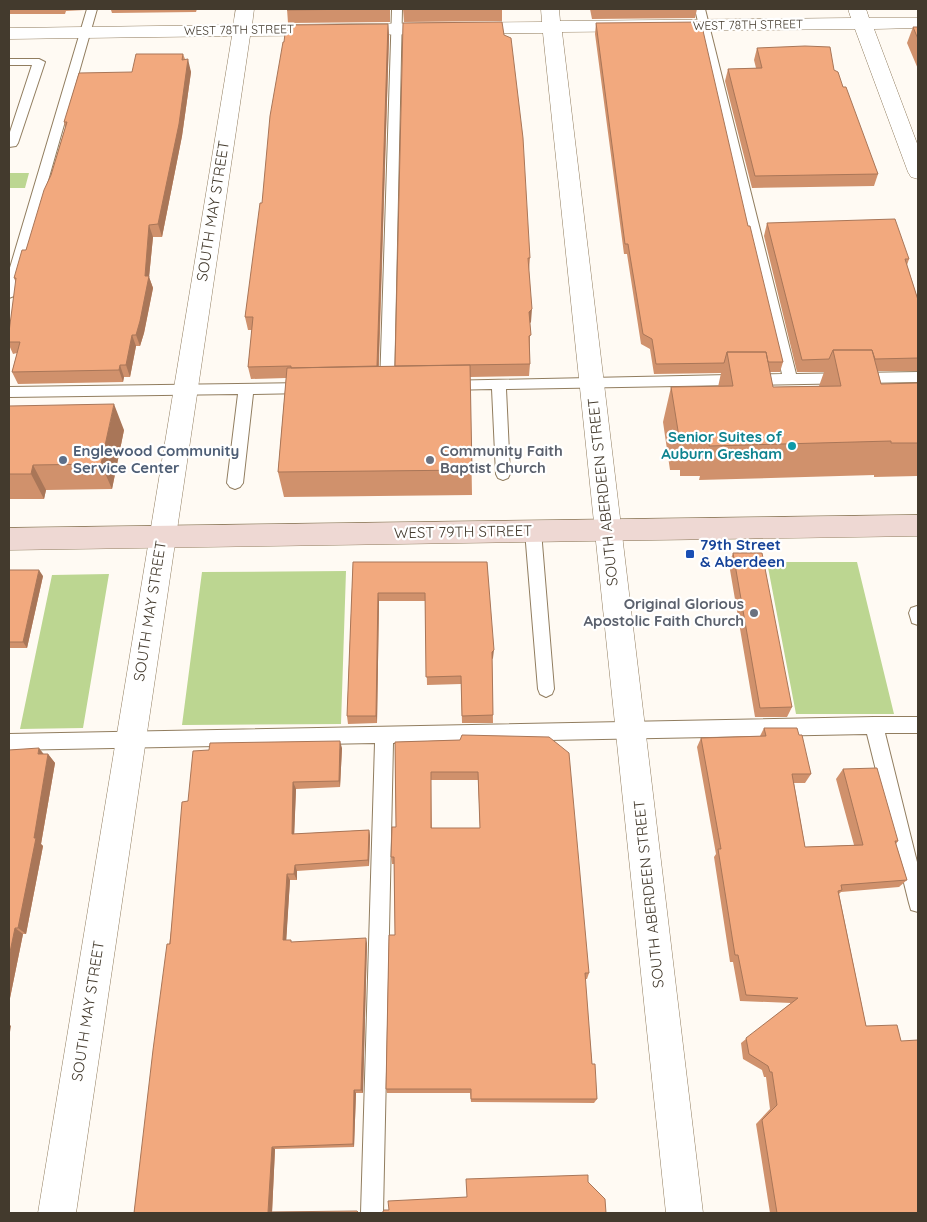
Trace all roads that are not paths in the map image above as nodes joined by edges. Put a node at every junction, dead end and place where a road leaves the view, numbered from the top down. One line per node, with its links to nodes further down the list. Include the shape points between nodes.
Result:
1 (92, 9): 9 (lane)
2 (397, 9): 8 (lane)
3 (859, 16): 4 (street, WEST 78TH STREET); 7 (street, WEST 78TH STREET); 13 (street)
4 (702, 17): 5 (street, WEST 78TH STREET); 16 (lane)
5 (551, 18): 8 (street, WEST 78TH STREET); 17 (street, SOUTH ABERDEEN STREET)
6 (243, 19): 8 (street, WEST 78TH STREET); 9 (street, WEST 78TH STREET); 22 (street, SOUTH MAY STREET)
7 (918, 23)
8 (396, 28): 20 (lane, via 392,386)
9 (85, 32): 10 (street, WEST 78TH STREET); 14 (lane)
10 (9, 33)
11 (9, 62): 12 (lane, via 39,62 12,143)
12 (9, 143)
13 (918, 172)
14 (9, 293)
15 (918, 377): 16 (lane)
16 (790, 378): 17 (lane)
17 (591, 382): 18 (lane); 28 (street, SOUTH ABERDEEN STREET)
18 (499, 384): 19 (lane); 25 (lane)
19 (434, 385)
20 (368, 386)
21 (321, 388): 23 (lane)
22 (185, 390): 23 (lane); 24 (lane); 30 (street, SOUTH MAY STREET)
23 (246, 390): 26 (lane)
24 (9, 392)
25 (503, 474)
26 (235, 483)
27 (918, 525): 28 (main road, WEST 79TH STREET)
28 (608, 530): 29 (main road, WEST 79TH STREET); 37 (street, SOUTH ABERDEEN STREET)
29 (533, 531): 30 (main road, WEST 79TH STREET); 34 (lane)
30 (162, 537): 31 (main road, WEST 79TH STREET); 39 (street, SOUTH MAY STREET)
31 (9, 539)
32 (918, 613): 33 (lane)
33 (918, 618)
34 (546, 688)
35 (874, 725): 36 (lane); 37 (lane); 41 (lane)
36 (918, 725)
37 (630, 729): 38 (lane); 44 (street, SOUTH ABERDEEN STREET)
38 (384, 734): 39 (lane); 43 (lane)
39 (130, 740): 40 (lane); 42 (street, SOUTH MAY STREET)
40 (9, 742)
41 (918, 903)
42 (57, 1213)
43 (372, 1213)
44 (685, 1213)

